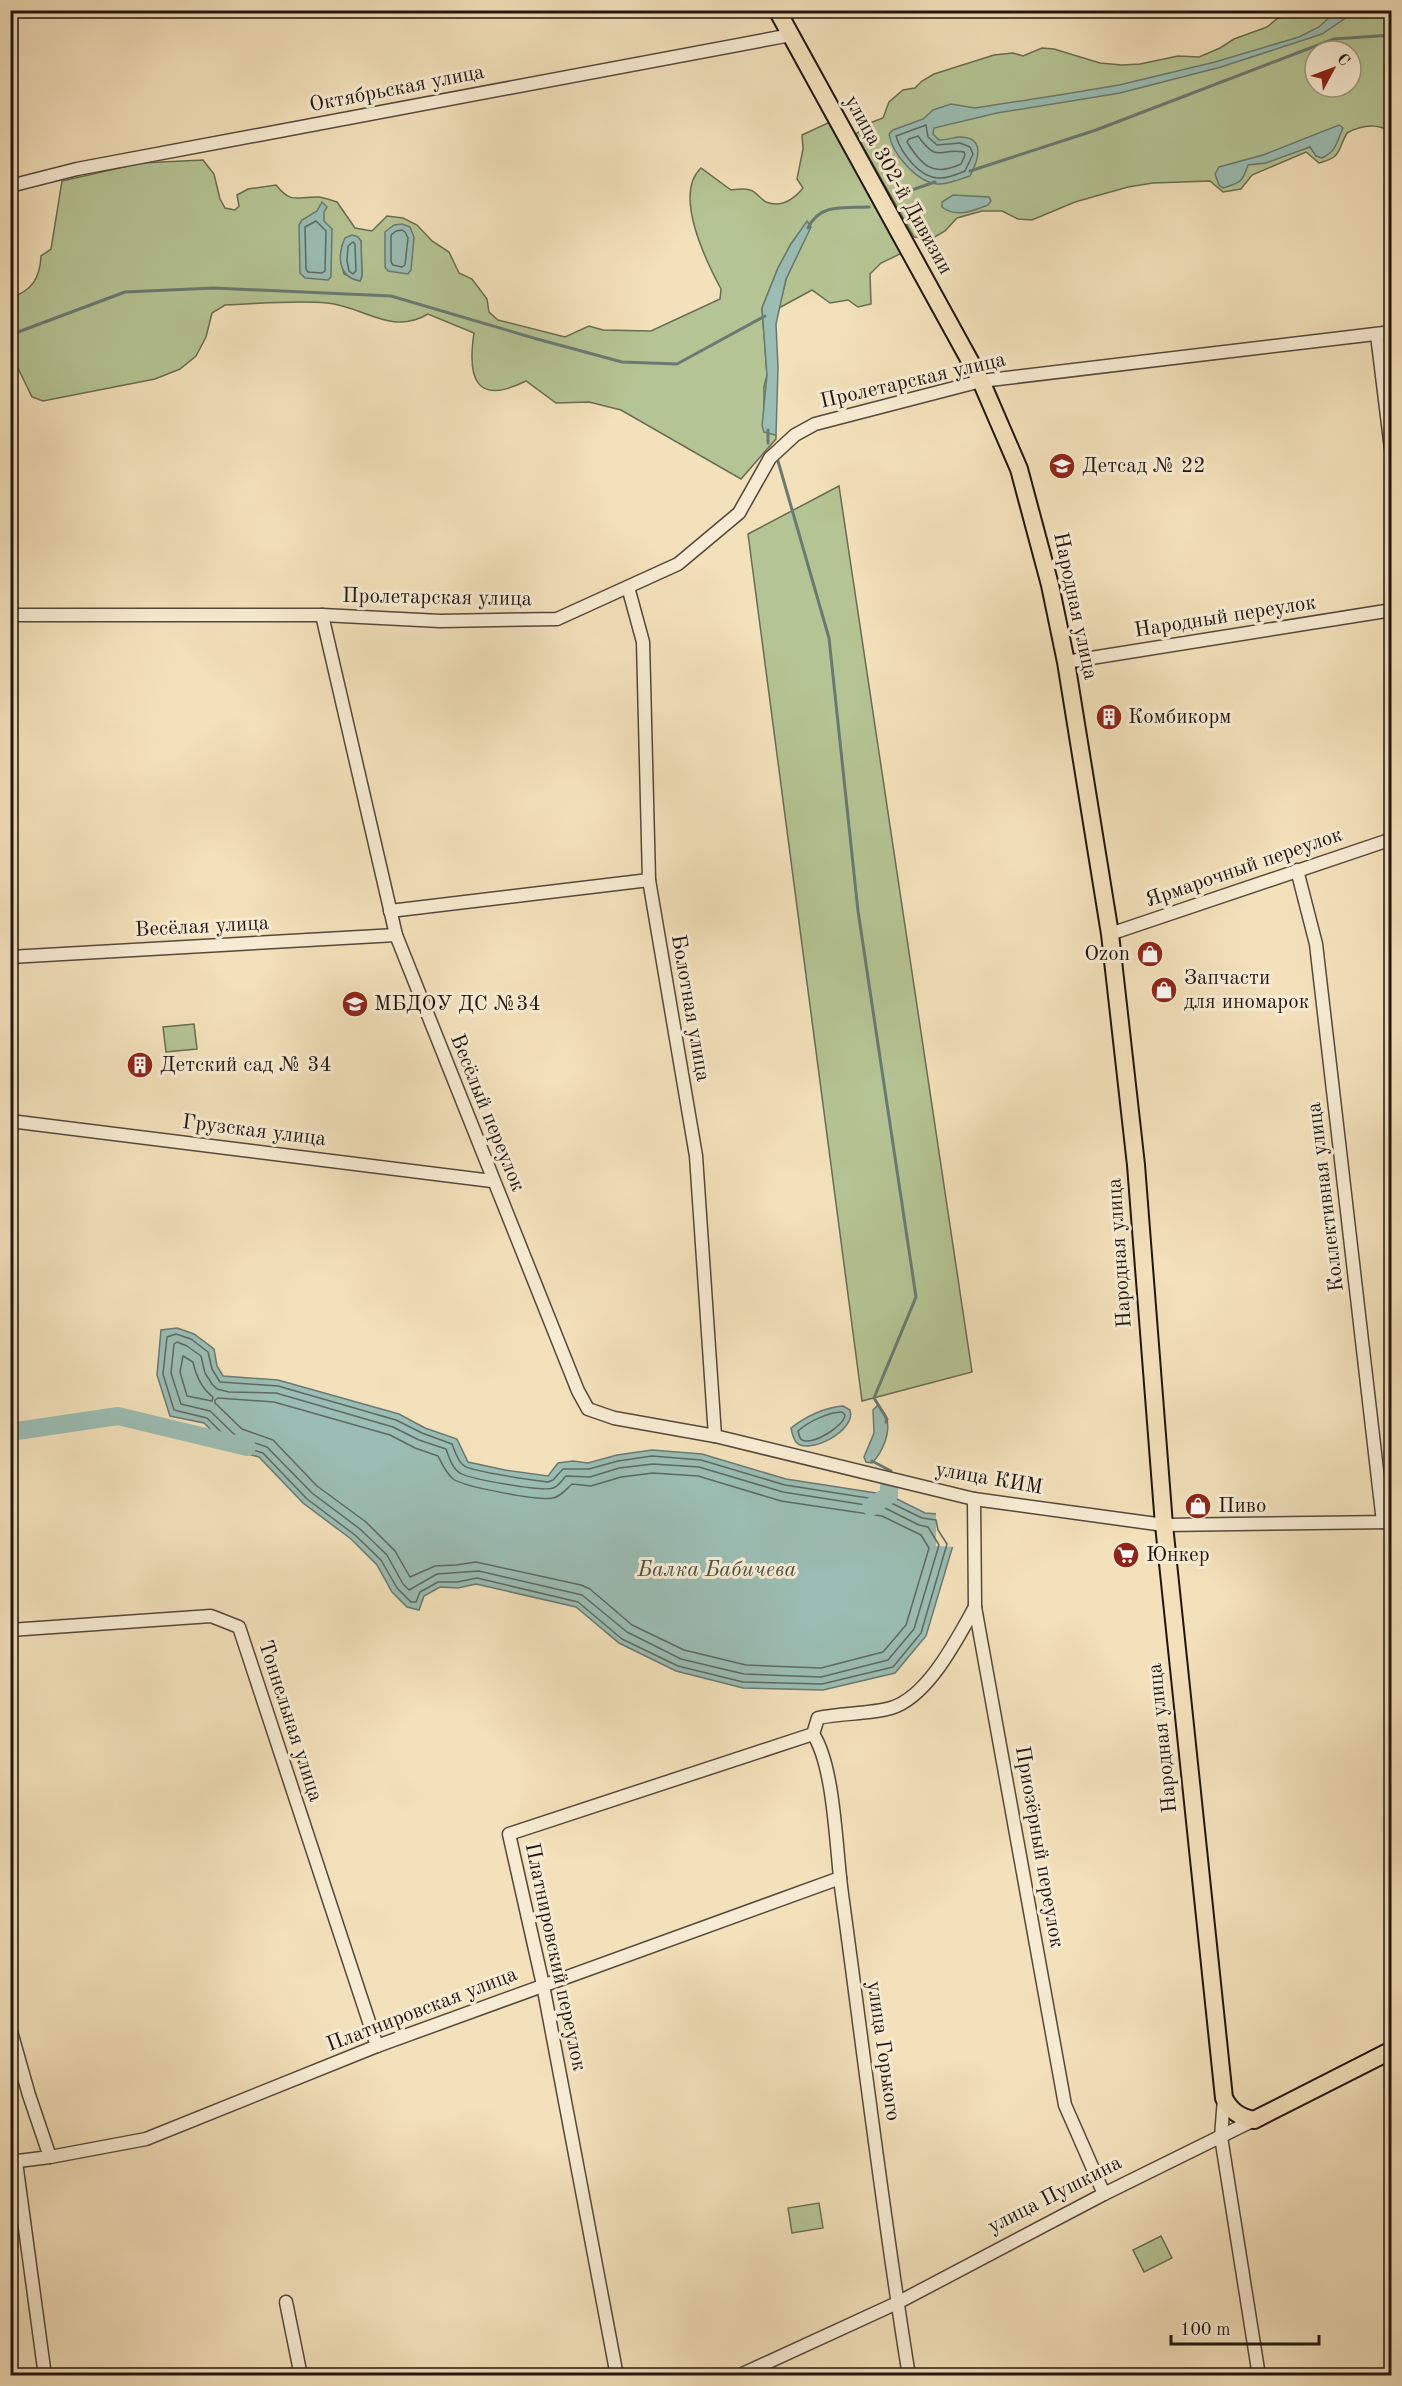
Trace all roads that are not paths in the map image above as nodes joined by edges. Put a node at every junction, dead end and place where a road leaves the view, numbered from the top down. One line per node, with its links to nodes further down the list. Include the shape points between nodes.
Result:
1 (777, 10): 2 (main road, улица 302-й Дивизии)
2 (791, 35): 3 (street, Октябрьская улица, via 76,169); 6 (main road, улица 302-й Дивизии)
3 (10, 186)
4 (1392, 332): 5 (street, Пролетарская улица)
5 (1377, 334): 6 (street, Пролетарская улица); 7 (street)
6 (981, 381): 8 (street, Пролетарская улица, via 815,423 770,458 739,513 678,564); 12 (main road, Народная улица, via 1019,469 1050,585)
7 (1392, 457)
8 (628, 587): 11 (street, Пролетарская улица, via 557,619 411,621); 15 (street, Болотная улица, via 642,642)
9 (1392, 610): 12 (street, Народный переулок)
10 (10, 615): 11 (street, Пролетарская улица)
11 (322, 615): 16 (street, Весёлый переулок)
12 (1065, 662): 17 (main road, Народная улица)
13 (1392, 839): 14 (street, Ярмарочный переулок)
14 (1297, 870): 17 (street, Ярмарочный переулок); 25 (street, Коллективная улица, via 1316,944)
15 (649, 880): 16 (street); 23 (street, Болотная улица, via 696,1156)
16 (390, 911): 18 (street, Весёлый переулок)
17 (1110, 934): 26 (main road, Народная улица, via 1136,1165)
18 (396, 935): 19 (street, Весёлая улица); 21 (street, Весёлый переулок)
19 (10, 957)
20 (10, 1121): 21 (street, Грузская улица)
21 (492, 1180): 22 (street, Весёлый переулок)
22 (588, 1409): 23 (street, улица КИМ, via 614,1418)
23 (715, 1436): 24 (street, улица КИМ)
24 (974, 1499): 26 (street, улица КИМ); 27 (street, Приозёрный переулок)
25 (1387, 1522): 26 (street, улица КИМ)
26 (1164, 1525): 35 (main road, Народная улица)
27 (975, 1607): 29 (street, Платнировский переулок, via 948,1653 918,1692 892,1708 818,1718); 40 (street, Приозёрный переулок, via 1065,2105)
28 (10, 1629): 33 (street, Тоннельная улица, via 211,1616 238,1627)
29 (813, 1734): 30 (street, улица Горького, via 820,1744 832,1801); 31 (street, Платнировский переулок, via 509,1834)
30 (840, 1878): 31 (street, Платнировская улица); 42 (street, улица Горького)
31 (543, 1985): 33 (street, Платнировская улица); 45 (street, Платнировский переулок)
32 (10, 2028): 38 (street)
33 (376, 2046): 38 (street, Платнировская улица, via 146,2139)
34 (1392, 2050): 36 (main road, улица Пушкина)
35 (1224, 2098): 36 (main road, via 1230,2109); 37 (street)
36 (1254, 2120): 37 (street, улица Пушкина)
37 (1221, 2137): 40 (street, улица Пушкина); 48 (street)
38 (50, 2157): 39 (street, Платнировская улица)
39 (13, 2162): 43 (street)
40 (1104, 2194): 42 (street, улица Пушкина)
41 (286, 2302): 44 (street)
42 (897, 2303): 46 (street, улица Пушкина); 47 (street, улица Горького)
43 (45, 2376)
44 (301, 2376)
45 (617, 2376)
46 (738, 2376)
47 (909, 2376)
48 (1259, 2376)

